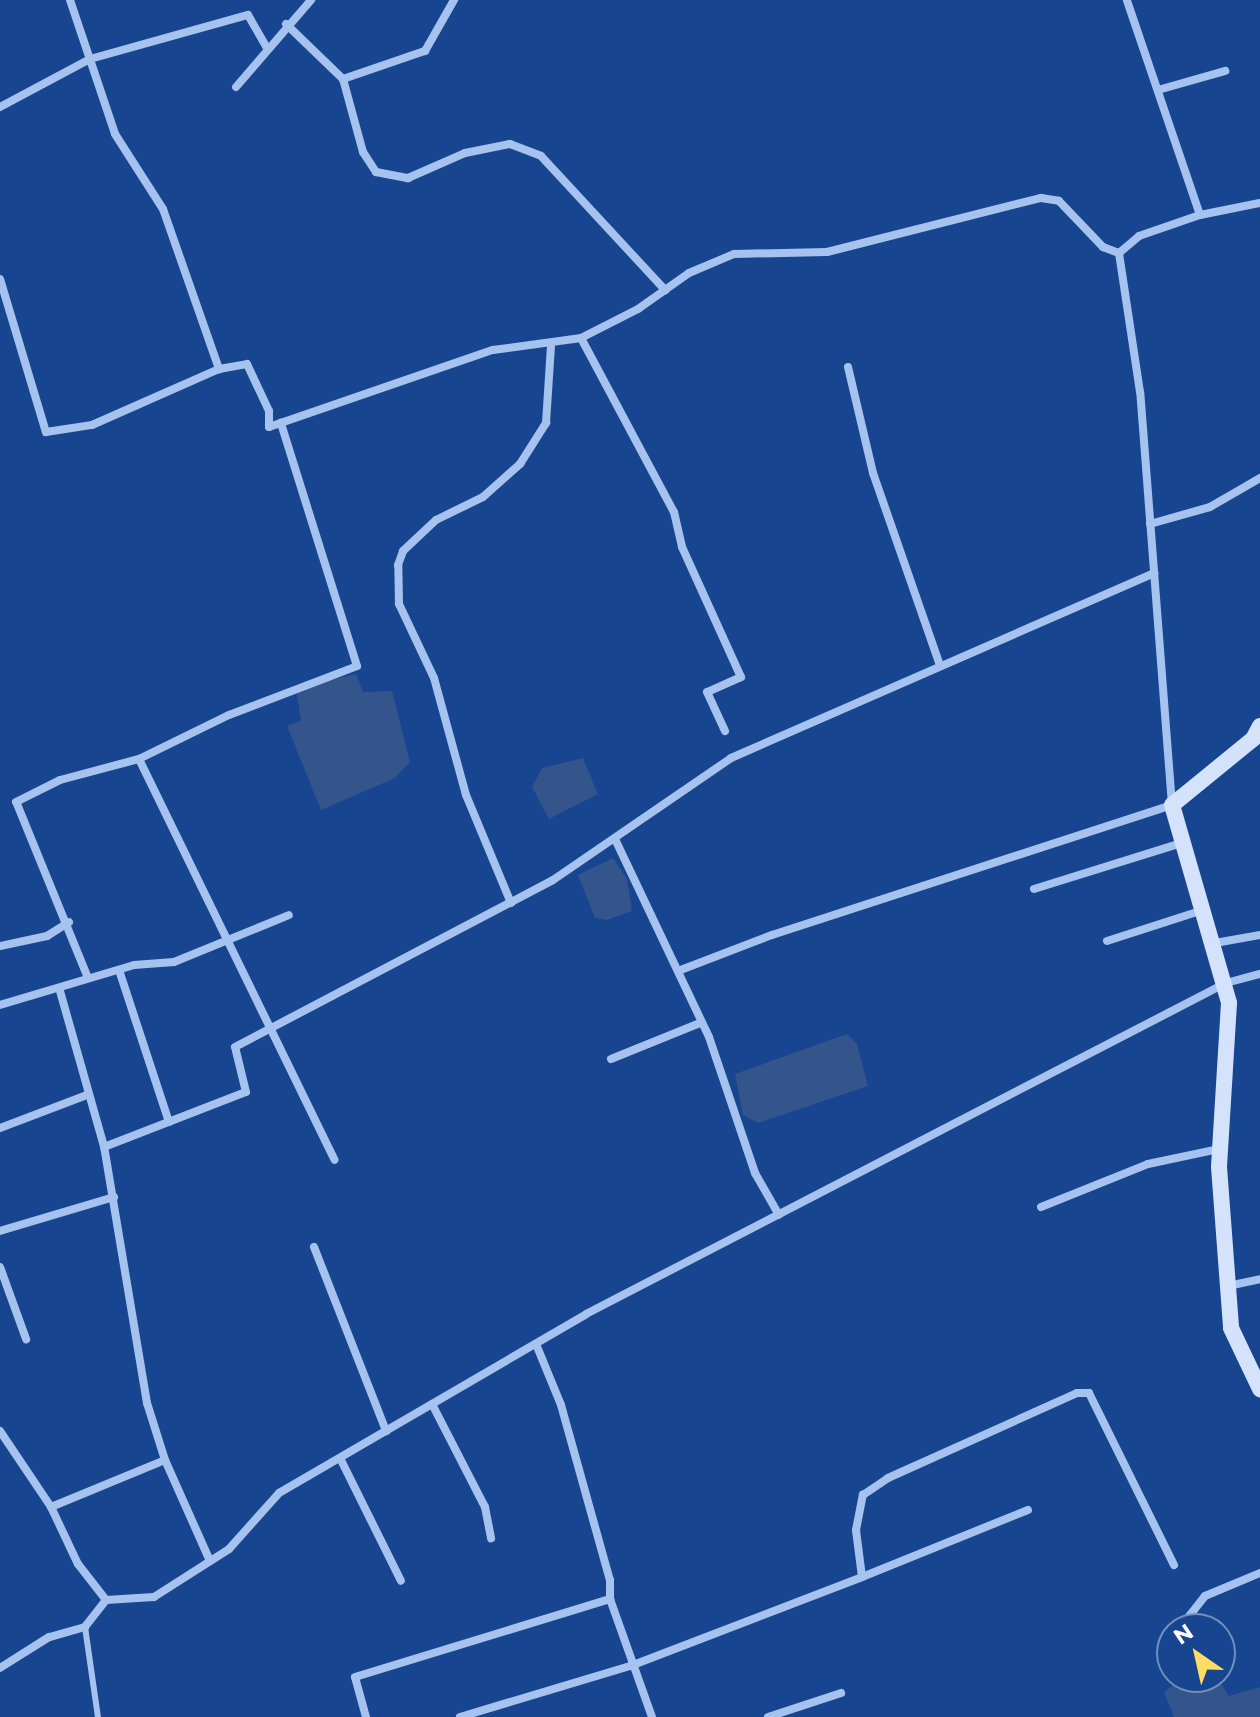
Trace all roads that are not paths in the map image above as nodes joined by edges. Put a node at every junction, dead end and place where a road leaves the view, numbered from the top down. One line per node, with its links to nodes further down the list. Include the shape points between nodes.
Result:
1 (70, 0): 7 (street)
2 (311, 0): 5 (street)
3 (454, 0): 9 (street, via 425,51)
4 (1127, 0): 11 (street)
5 (286, 24): 6 (street); 9 (street)
6 (267, 48): 7 (street, via 248,15); 10 (street)
7 (90, 59): 12 (street); 21 (street, via 115,134 163,209)
8 (1225, 71): 11 (street)
9 (343, 79): 17 (street, via 363,152 376,172 408,178 465,153 510,144 541,156)
10 (236, 87)
11 (1158, 90): 14 (street)
12 (0, 107)
13 (1260, 203): 14 (street)
14 (1200, 215): 15 (street, via 1139,236)
15 (1119, 253): 17 (street, via 1103,247 1059,201 1041,198 827,252 734,254); 24 (street, via 1140,392)
16 (0, 279): 21 (street, via 46,432 92,425)
17 (665, 290): 18 (street)
18 (581, 338): 19 (street); 28 (street, via 674,512 682,547 741,677 707,692)
19 (551, 345): 22 (street, via 493,350); 34 (street, via 546,423 520,464 483,497 436,520 403,551 398,565 399,604 434,678 466,795)
20 (848, 367): 26 (street, via 873,473)
21 (219, 369): 22 (street, via 247,364 269,411 269,427)
22 (281, 423): 29 (street, via 357,666 229,715)
23 (1260, 478): 24 (street, via 1210,507)
24 (1150, 524): 25 (street)
25 (1154, 573): 26 (street); 30 (street)
26 (939, 663): 31 (street, via 731,758)
27 (1260, 726): 30 (street, via 1253,739)
28 (725, 731)
29 (139, 759): 37 (street, via 60,780 16,802); 39 (street)
30 (1172, 805): 32 (street); 44 (street, via 772,935)
31 (615, 839): 34 (street); 44 (street)
32 (1183, 843): 33 (street); 35 (street)
33 (1034, 889)
34 (511, 903): 51 (street)
35 (1203, 910): 40 (street); 41 (street)
36 (289, 915): 39 (street)
37 (69, 922): 42 (street, via 47,936); 46 (street)
38 (1260, 935): 41 (street)
39 (228, 936): 43 (street, via 174,962); 51 (street)
40 (1107, 941)
41 (1215, 943): 47 (street)
42 (0, 946)
43 (119, 970): 46 (street); 54 (street)
44 (678, 971): 50 (street)
45 (1260, 974): 47 (street)
46 (88, 978): 48 (street)
47 (1226, 983): 57 (street); 61 (street)
48 (60, 991): 49 (street); 53 (street)
49 (0, 1005)
50 (700, 1023): 52 (street); 61 (street, via 725,1075 755,1173)
51 (273, 1028): 54 (street, via 235,1047 246,1092); 58 (street)
52 (611, 1059)
53 (87, 1095): 55 (street); 56 (street)
54 (169, 1122): 56 (street)
55 (0, 1128)
56 (104, 1147): 59 (street)
57 (1220, 1149): 60 (street, via 1148,1164); 66 (street)
58 (335, 1160)
59 (114, 1197): 62 (street); 74 (street, via 147,1403)
60 (1041, 1207)
61 (779, 1215): 68 (street)
62 (0, 1231)
63 (314, 1247): 72 (street)
64 (0, 1267): 67 (street)
65 (1260, 1279): 66 (street)
66 (1228, 1286): 69 (street, via 1231,1328)
67 (26, 1339)
68 (536, 1344): 70 (street); 83 (street, via 561,1405 610,1580)
69 (1260, 1389)
70 (432, 1404): 72 (street); 77 (street, via 485,1507)
71 (0, 1431): 75 (street)
72 (386, 1431): 73 (street)
73 (340, 1458): 78 (street, via 279,1493 229,1549); 82 (street)
74 (165, 1460): 75 (street); 78 (street)
75 (51, 1507): 84 (street, via 78,1564)
76 (1028, 1510): 81 (street)
77 (491, 1538)
78 (210, 1561): 84 (street, via 154,1597)
79 (1174, 1565): 81 (street, via 1089,1393 1077,1393 888,1478 863,1495 856,1530)
80 (1260, 1573): 85 (street, via 1205,1596)
81 (862, 1577): 87 (street)
82 (401, 1581)
83 (610, 1599): 87 (street); 91 (street, via 355,1677)
84 (106, 1600): 86 (street)
85 (1192, 1613)
86 (85, 1627): 88 (street, via 49,1637); 90 (lane)
87 (633, 1665): 92 (street); 93 (street)
88 (0, 1668)
89 (841, 1693): 94 (street)
90 (98, 1717)
91 (366, 1717)
92 (460, 1717)
93 (652, 1717)
94 (768, 1717)

